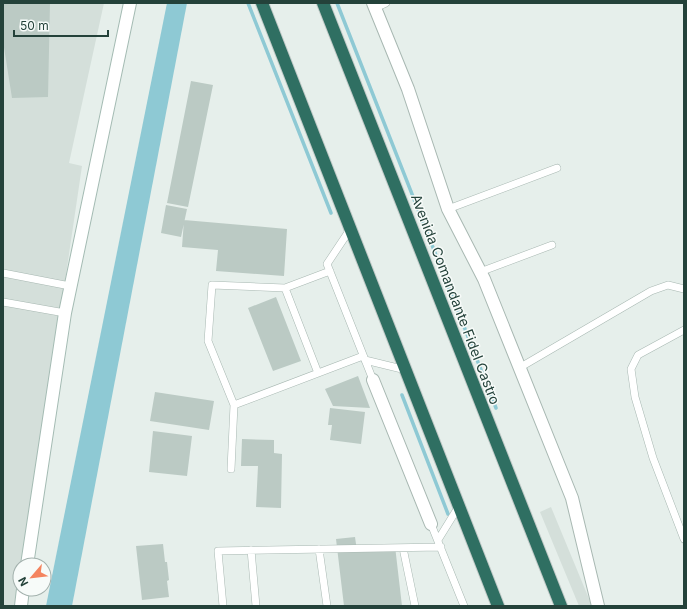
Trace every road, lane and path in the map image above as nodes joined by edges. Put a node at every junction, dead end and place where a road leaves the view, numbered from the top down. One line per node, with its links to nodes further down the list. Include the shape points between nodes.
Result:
1 (130, 3): 12 (street)
2 (262, 3): 7 (highway)
3 (323, 3): 33 (highway, Avenida Comandante Fidel Castro)
4 (378, 5): 6 (street)
5 (557, 168): 6 (lane)
6 (448, 209): 10 (street)
7 (350, 228): 9 (lane, via 327,264); 20 (highway)
8 (552, 245): 10 (lane)
9 (330, 272): 13 (lane); 18 (lane)
10 (480, 272): 19 (street)
11 (3, 273): 12 (lane)
12 (70, 286): 16 (street)
13 (285, 288): 21 (lane); 23 (lane, via 212,285 208,341)
14 (684, 289): 19 (lane, via 668,285 651,291)
15 (3, 302): 16 (lane)
16 (65, 313): 32 (street)
17 (684, 330): 27 (lane, via 638,355 631,369 635,397 653,458)
18 (364, 358): 20 (lane); 21 (lane); 22 (lane)
19 (520, 368): 42 (street, via 572,498)
20 (406, 370): 25 (highway)
21 (318, 373): 23 (lane)
22 (373, 380): 26 (street)
23 (234, 405): 24 (lane)
24 (231, 468)
25 (459, 506): 28 (lane); 39 (highway)
26 (431, 524): 28 (lane)
27 (684, 539)
28 (439, 544): 29 (lane); 38 (lane)
29 (403, 548): 30 (lane); 37 (lane)
30 (319, 549): 31 (lane); 36 (lane)
31 (251, 550): 34 (lane, via 218,551); 35 (lane)
32 (28, 557)
33 (548, 574): 40 (highway, Avenida Comandante Fidel Castro); 41 (lane)
34 (223, 606)
35 (256, 606)
36 (327, 606)
37 (415, 606)
38 (464, 606)
39 (498, 606)
40 (561, 606)
41 (568, 606)
42 (598, 606)

